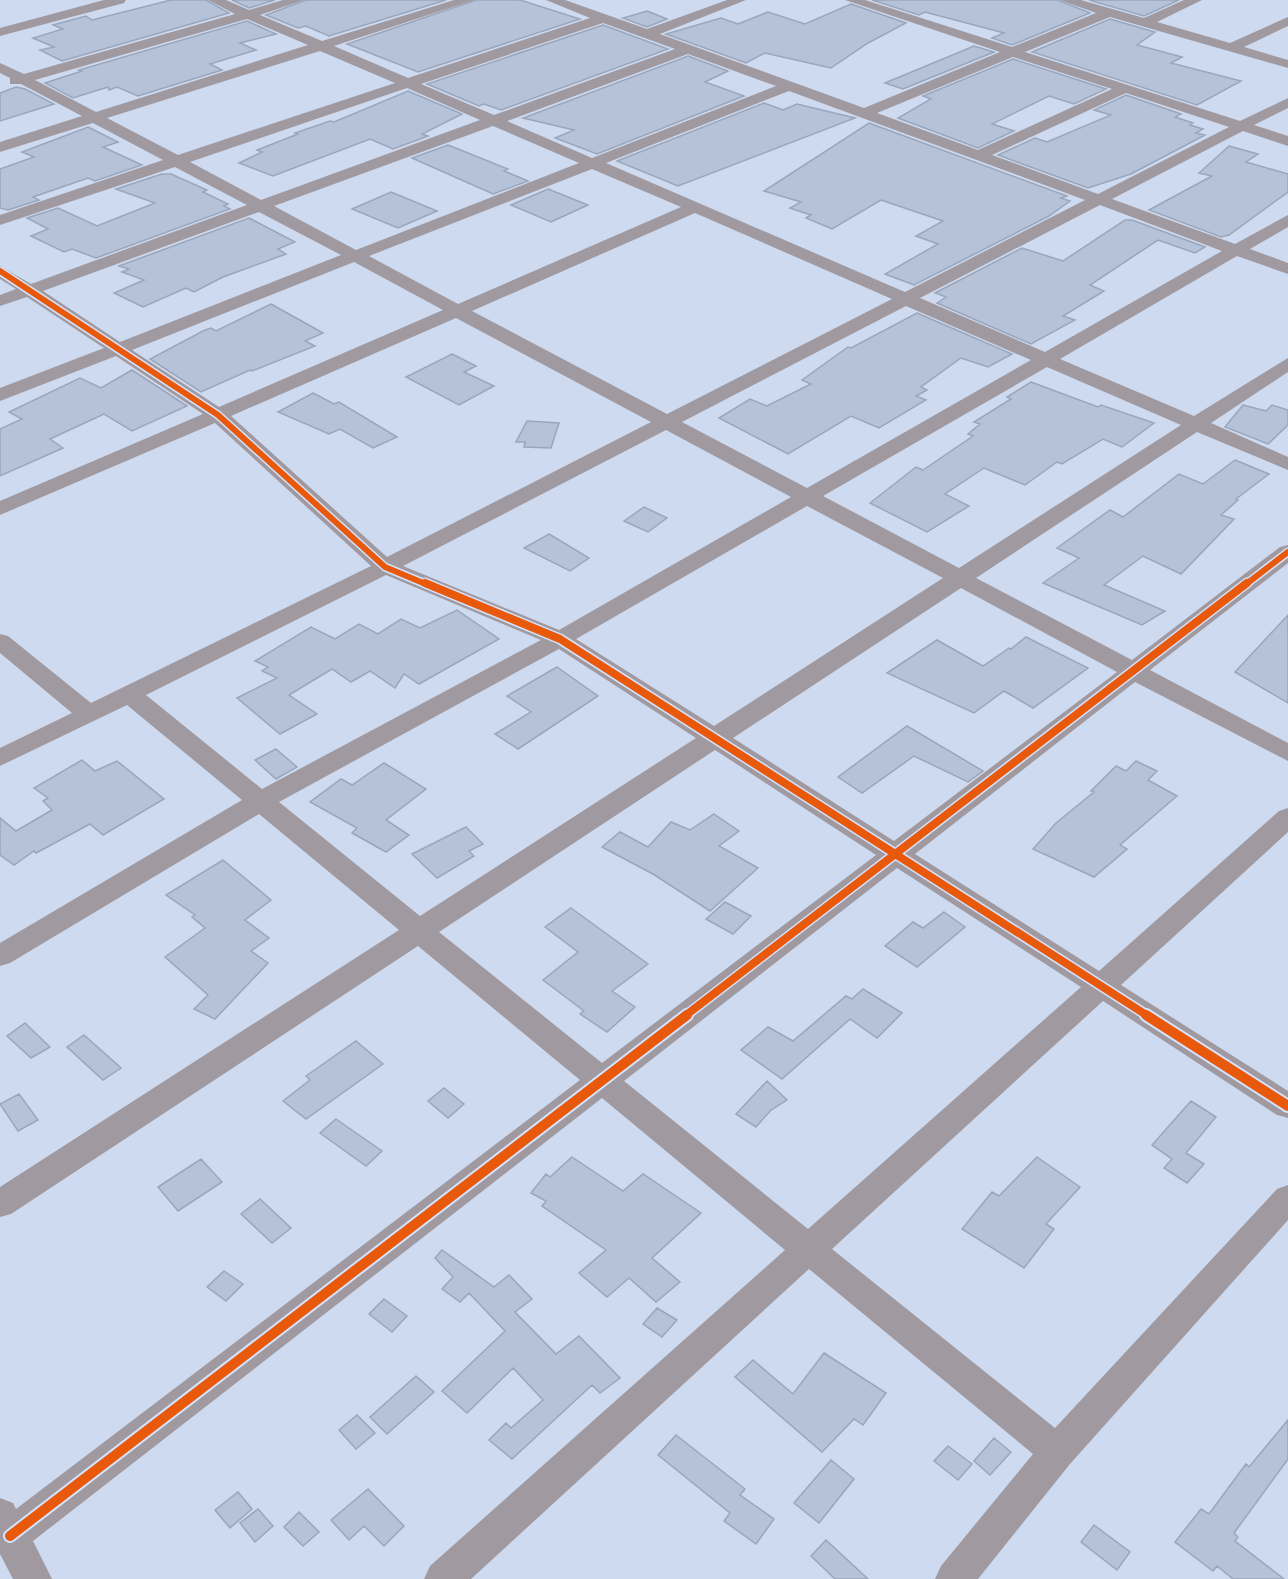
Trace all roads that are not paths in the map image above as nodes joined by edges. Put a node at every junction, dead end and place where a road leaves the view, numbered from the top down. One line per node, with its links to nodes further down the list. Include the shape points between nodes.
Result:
1 (119, 0): 15 (street)
2 (214, 0): 11 (street)
3 (297, 0): 11 (street)
4 (467, 0): 17 (street)
5 (739, 0): 16 (street)
6 (852, 0): 20 (street)
7 (1067, 0): 10 (street)
8 (1195, 0): 14 (street)
9 (563, 1): 12 (street)
10 (1108, 12): 14 (street); 20 (street)
11 (248, 14): 17 (street); 23 (street)
12 (603, 18): 16 (street); 24 (street)
13 (1288, 21): 19 (street)
14 (1144, 23): 19 (street)
15 (0, 32)
16 (647, 34): 18 (street)
17 (323, 47): 24 (street); 30 (street)
18 (688, 48): 26 (street); 31 (street)
19 (1230, 48): 21 (street)
20 (1014, 51): 27 (street); 29 (street)
21 (1288, 64)
22 (0, 67): 23 (street)
23 (22, 79): 25 (street); 30 (street)
24 (408, 83): 31 (street); 36 (street)
25 (0, 86)
26 (789, 86): 29 (street); 37 (street)
27 (1126, 88): 32 (street); 35 (street)
28 (1288, 102): 32 (street)
29 (865, 113): 35 (street)
30 (95, 118): 34 (street); 36 (street)
31 (493, 120): 37 (street); 39 (street)
32 (1241, 126): 33 (street); 38 (street)
33 (1288, 141)
34 (0, 147)
35 (980, 155): 38 (street)
36 (176, 161): 39 (street); 41 (street)
37 (592, 163): 40 (street); 44 (street)
38 (1098, 199): 43 (street); 48 (street)
39 (260, 205): 44 (street); 47 (street)
40 (696, 207): 48 (street); 50 (street)
41 (0, 220)
42 (1288, 220): 43 (street)
43 (1236, 250): 45 (street); 52 (street)
44 (355, 256): 50 (street); 51 (street)
45 (1288, 269)
46 (0, 271): 47 (street)
47 (30, 290): 49 (street); 51 (street)
48 (905, 298): 52 (street); 56 (street)
49 (0, 301)
50 (458, 311): 55 (street); 56 (street)
51 (118, 348): 54 (street); 55 (street)
52 (1046, 359): 57 (street); 59 (street)
53 (1288, 364): 57 (street)
54 (0, 394)
55 (218, 415): 60 (street); 62 (street)
56 (665, 420): 59 (street); 62 (street)
57 (1195, 424): 58 (street); 63 (street)
58 (1288, 465)
59 (807, 496): 63 (street); 64 (street)
60 (0, 510)
61 (1288, 552): 66 (street)
62 (385, 567): 64 (street); 67 (street)
63 (960, 578): 66 (street); 69 (street)
64 (560, 639): 69 (street); 72 (street)
65 (0, 641): 68 (street)
66 (1134, 671): 70 (street); 74 (street)
67 (129, 694): 68 (street); 72 (street)
68 (90, 715): 71 (street)
69 (715, 738): 74 (street); 75 (street)
70 (1288, 753)
71 (0, 758)
72 (260, 802): 75 (street); 76 (street)
73 (1288, 817): 77 (street)
74 (896, 854): 77 (street); 78 (street)
75 (419, 931): 78 (street); 81 (street)
76 (0, 956)
77 (1101, 986): 79 (street); 82 (street)
78 (602, 1080): 82 (street); 84 (street)
79 (1288, 1106)
80 (1288, 1198): 83 (street)
81 (0, 1204)
82 (808, 1250): 83 (street); 86 (street)
83 (1057, 1452): 87 (street)
84 (5, 1526): 85 (street)
85 (33, 1579)
86 (443, 1579)
87 (954, 1579)

